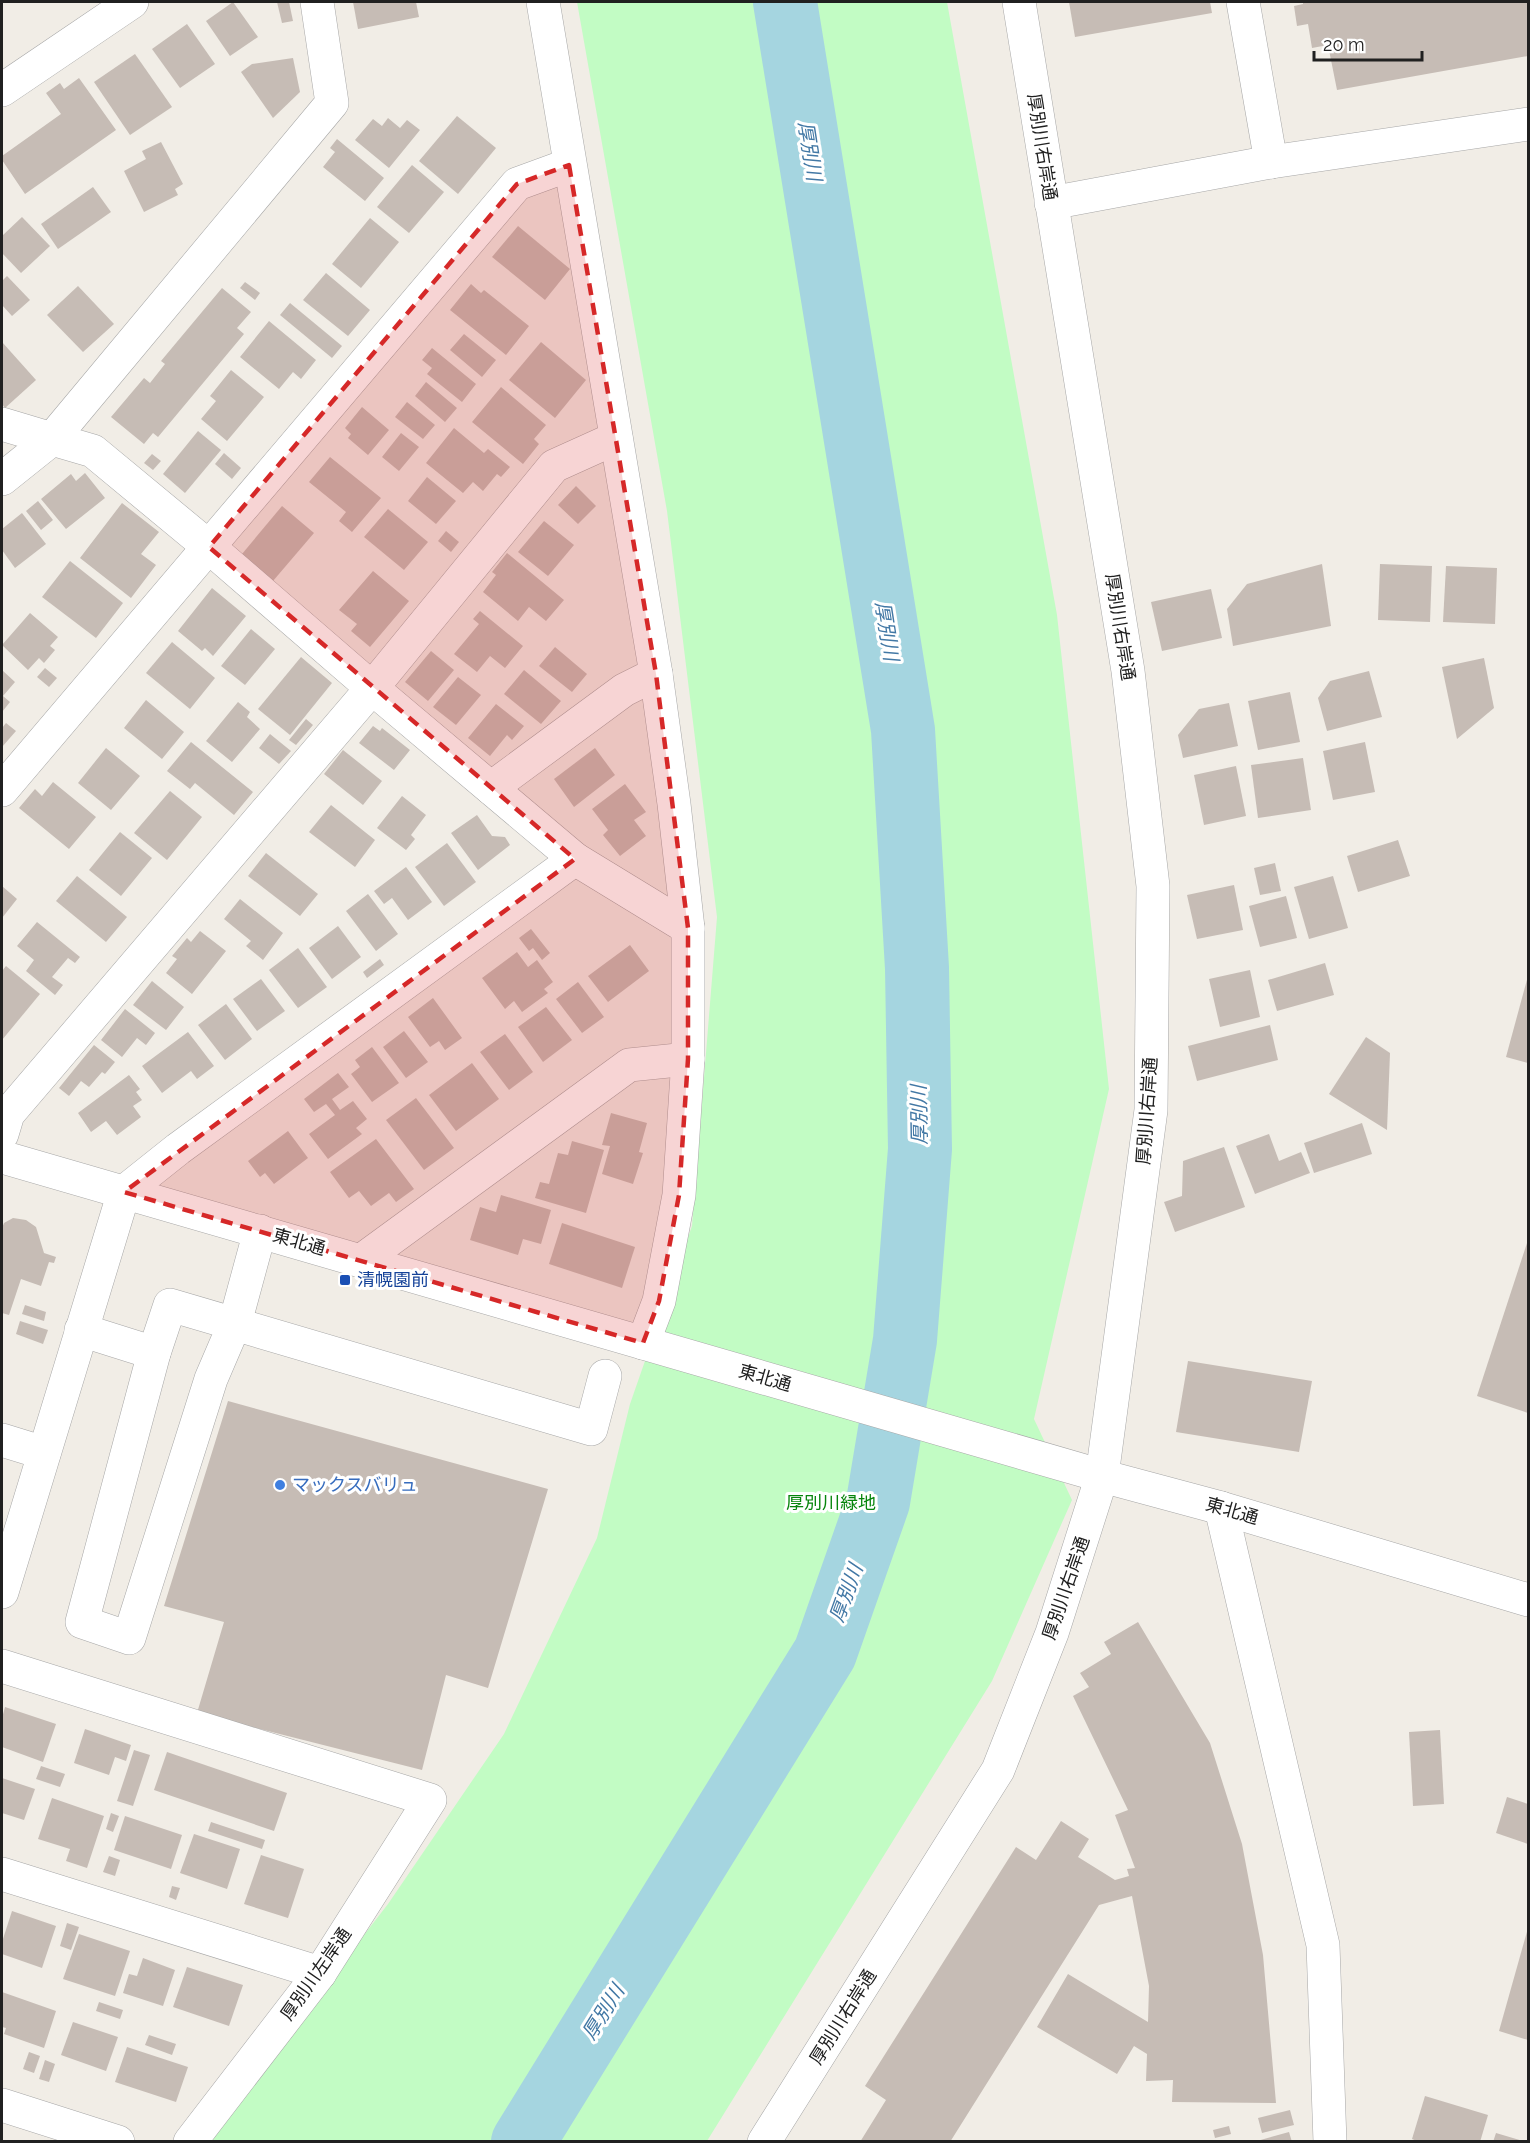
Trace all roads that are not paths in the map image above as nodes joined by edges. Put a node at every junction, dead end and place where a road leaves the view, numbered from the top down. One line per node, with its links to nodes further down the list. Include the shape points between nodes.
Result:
1 (132, 2): 6 (street)
2 (317, 2): 13 (street, via 332,103)
3 (543, 2): 9 (street)
4 (1018, 2): 10 (street, 厚別川右岸通)
5 (1243, 2): 8 (street)
6 (2, 90)
7 (1528, 124): 8 (street)
8 (1271, 162): 10 (street)
9 (569, 165): 12 (street); 15 (street, via 517,184)
10 (1051, 203): 35 (street, 厚別川右岸通, via 1128,670 1153,886 1151,1110)
11 (2, 424): 13 (street)
12 (616, 438): 16 (street); 17 (street, via 554,466)
13 (52, 439): 14 (street); 15 (street, via 93,451)
14 (2, 479)
15 (208, 547): 17 (street); 19 (street)
16 (656, 675): 18 (street, via 624,690); 21 (street)
17 (372, 688): 18 (street); 23 (street, via 8,1114)
18 (491, 788): 20 (street)
19 (2, 790)
20 (575, 859): 21 (street); 25 (street)
21 (688, 928): 22 (street)
22 (688, 1059): 27 (street, via 629,1065); 30 (street, via 679,1195 659,1301)
23 (2, 1134)
24 (2, 1157): 25 (street, 東北通)
25 (124, 1192): 26 (street, 東北通); 29 (street)
26 (260, 1231): 27 (street, 東北通); 28 (street)
27 (362, 1260): 30 (street, 東北通)
28 (235, 1323): 31 (street, via 170,1305); 31 (street, via 211,1378 129,1638 82,1622); 32 (street, via 591,1429)
29 (81, 1330): 31 (street); 34 (street)
30 (644, 1343): 35 (street, 東北通)
31 (154, 1353)
32 (605, 1376)
33 (2, 1440): 34 (street)
34 (44, 1452): 37 (street)
35 (1102, 1476): 36 (street, 東北通); 45 (street, 厚別川右岸通, via 1052,1633 998,1770)
36 (1221, 1508): 38 (street, 東北通); 46 (street, via 1323,1945)
37 (2, 1592)
38 (1528, 1600)
39 (2, 1666): 41 (street, 厚別川左岸通, via 430,1800)
40 (2, 1874): 41 (street)
41 (320, 1973): 44 (street, 厚別川左岸通)
42 (2, 2105): 43 (street)
43 (118, 2142)
44 (190, 2142)
45 (764, 2142)
46 (1330, 2142)

